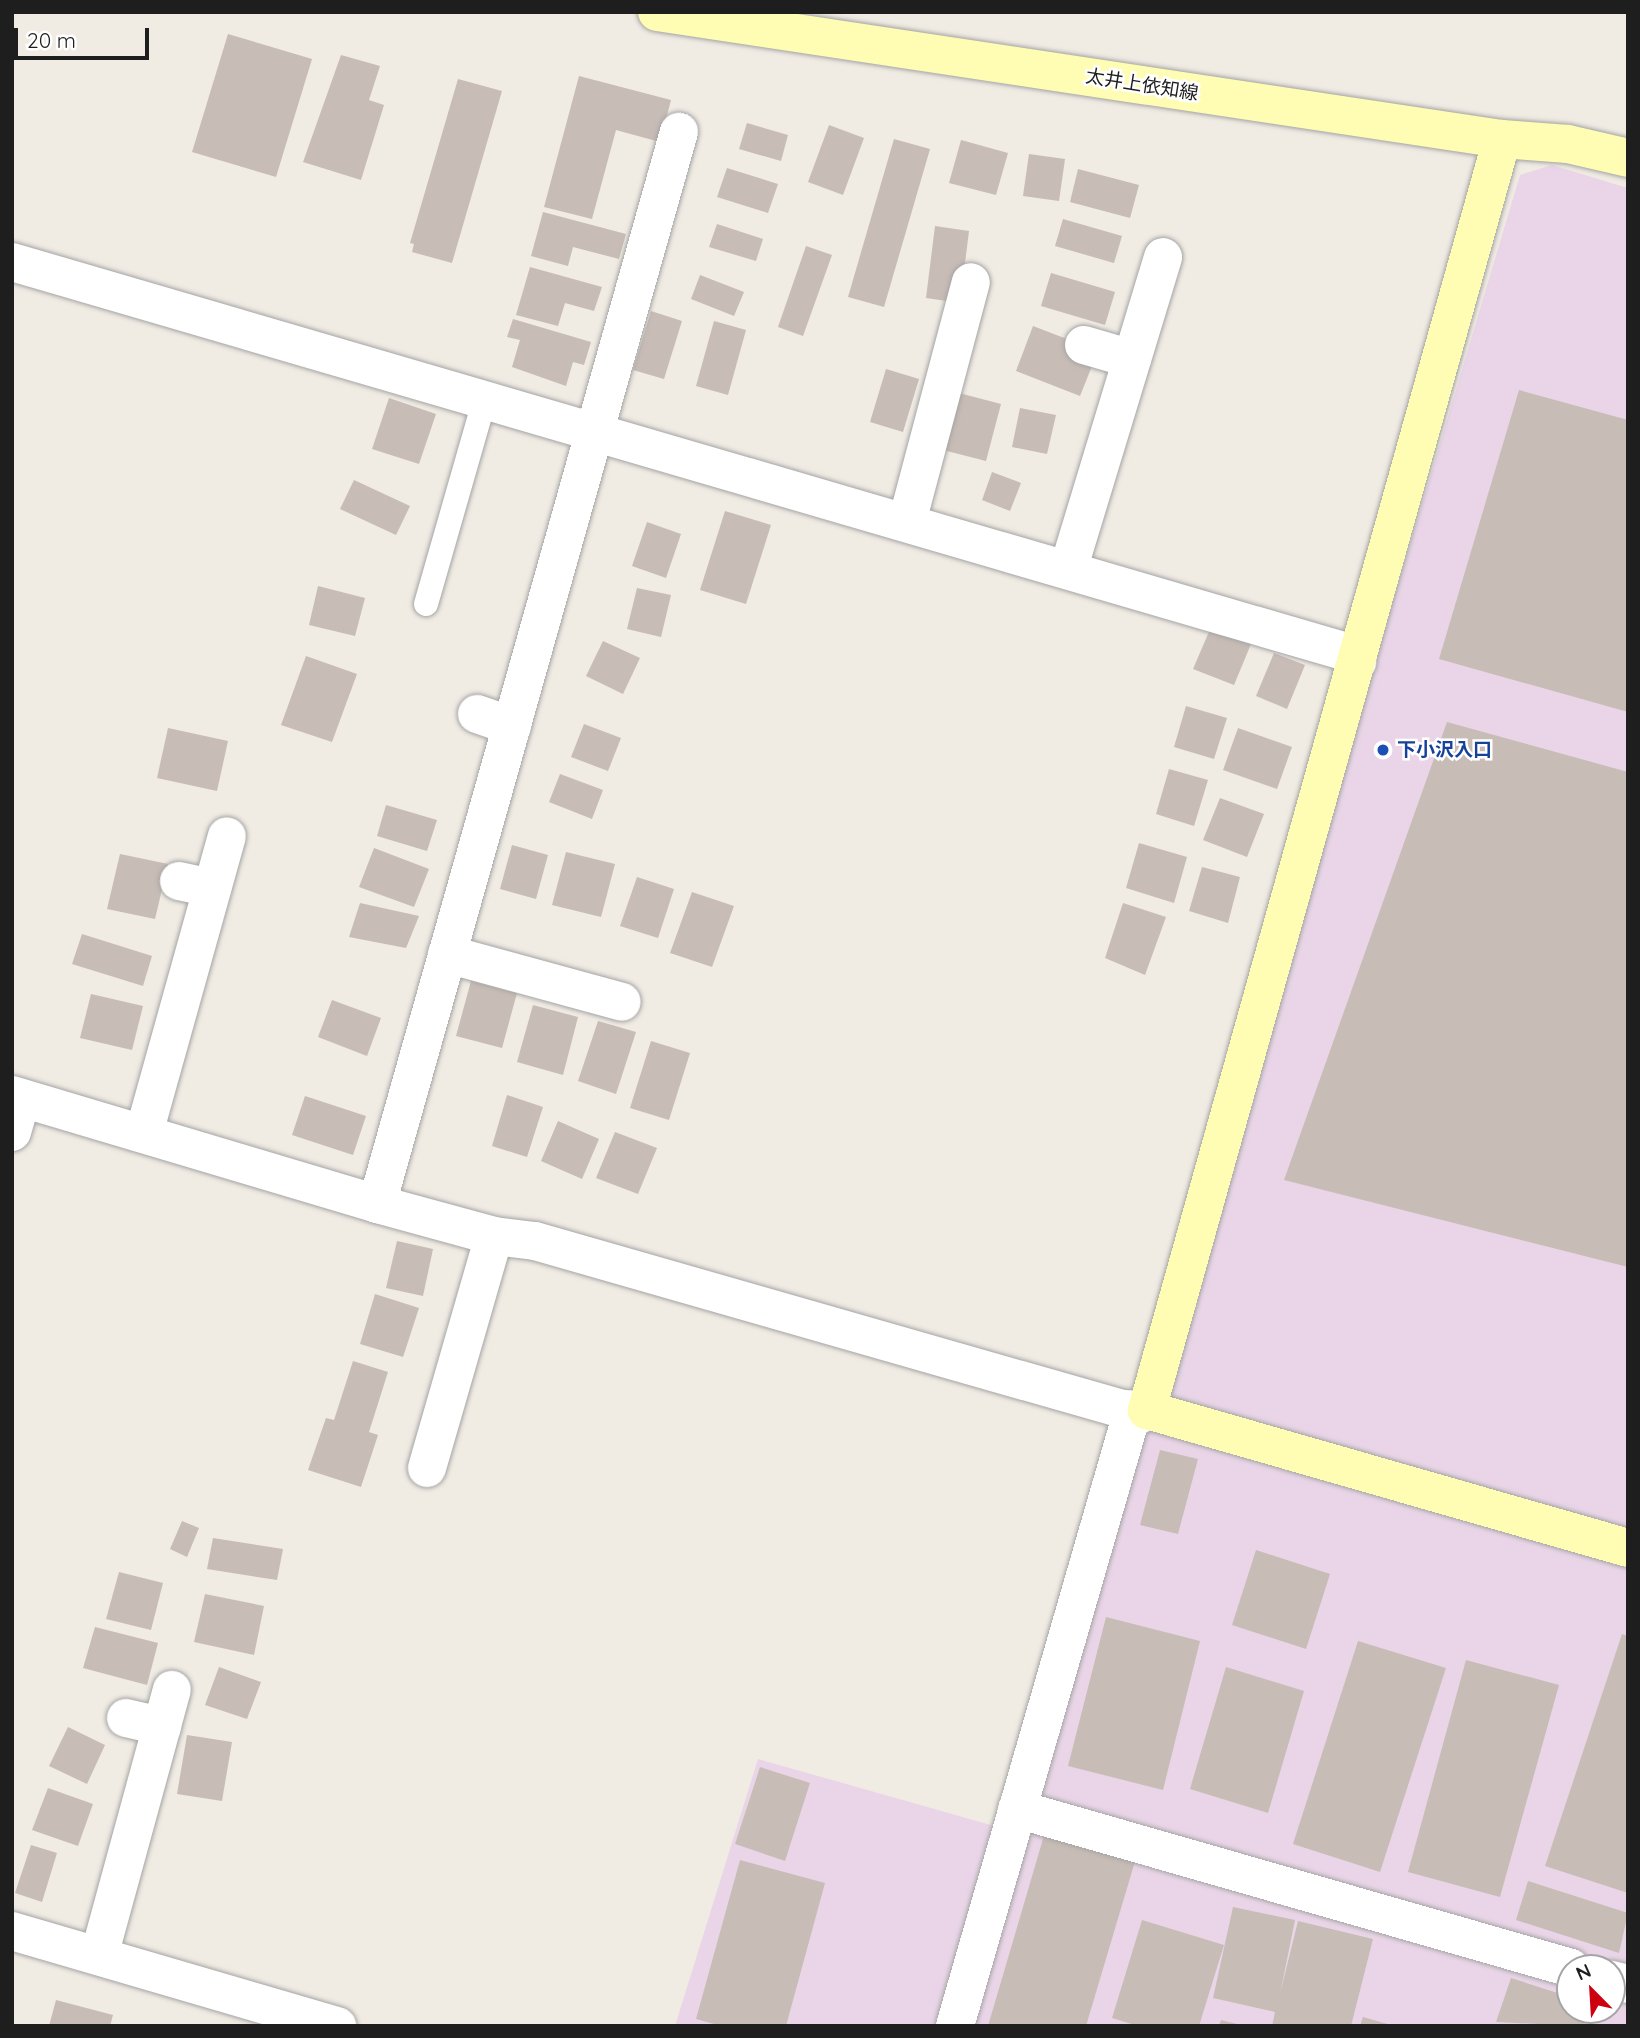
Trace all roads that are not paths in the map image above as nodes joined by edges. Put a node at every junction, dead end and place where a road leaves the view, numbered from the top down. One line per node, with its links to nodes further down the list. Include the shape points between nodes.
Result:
1 (657, 12): 3 (street, 太井上依知線)
2 (680, 132): 11 (street, via 651,174)
3 (1502, 139): 4 (street, 太井上依知線, via 1569,144); 15 (street)
4 (1628, 158)
5 (1163, 257): 9 (street)
6 (12, 262): 10 (street)
7 (971, 282): 12 (street)
8 (1084, 345): 9 (street)
9 (1132, 359): 13 (street)
10 (485, 398): 11 (street); 14 (lane)
11 (597, 430): 12 (street); 17 (street)
12 (906, 522): 13 (street)
13 (1068, 570): 15 (street, via 1343,650)
14 (426, 604)
15 (1357, 662): 25 (street)
16 (477, 715): 17 (street)
17 (512, 726): 19 (street)
18 (227, 836): 22 (street, via 196,884)
19 (447, 954): 20 (street); 23 (street)
20 (622, 1002)
21 (15, 1108): 22 (street)
22 (144, 1133): 23 (street)
23 (377, 1204): 24 (street)
24 (494, 1236): 25 (street, via 535,1241 1109,1406); 26 (street)
25 (1147, 1410): 27 (street); 29 (street, via 1130,1420)
26 (427, 1468)
27 (1628, 1548)
28 (172, 1690): 31 (street, via 144,1722)
29 (1017, 1809): 32 (street); 34 (street)
30 (12, 1931): 31 (street)
31 (99, 1956): 33 (street)
32 (1556, 1963)
33 (337, 2026)
34 (955, 2026)

